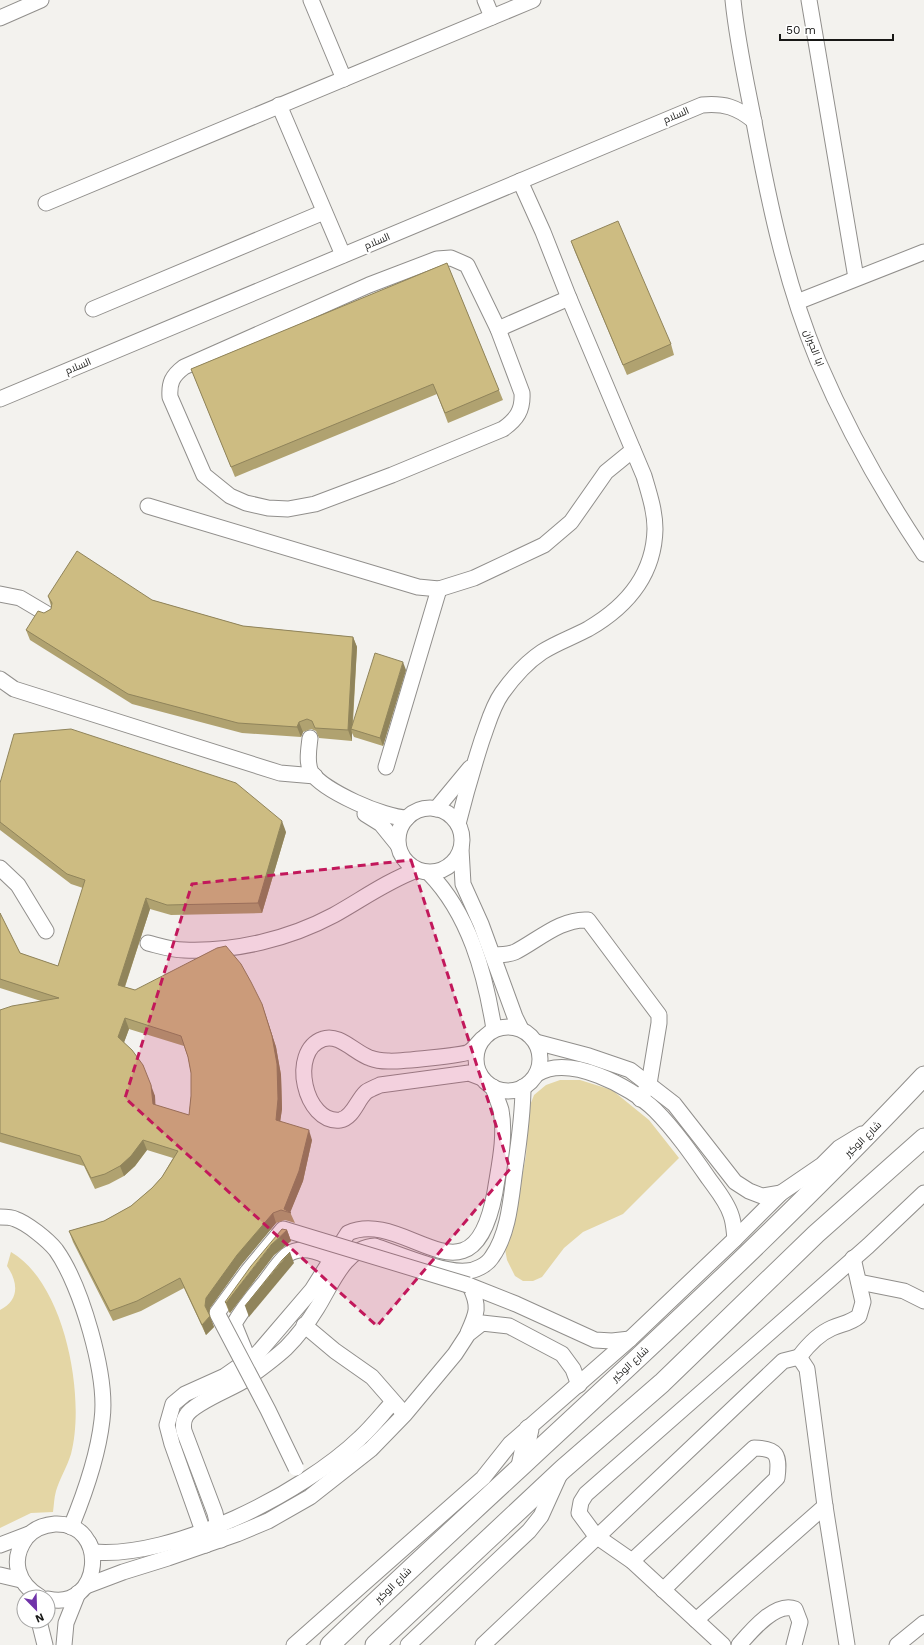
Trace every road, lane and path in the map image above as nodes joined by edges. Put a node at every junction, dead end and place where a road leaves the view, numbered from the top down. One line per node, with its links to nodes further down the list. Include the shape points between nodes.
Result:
1 (42, 0): 8 (street)
2 (311, 0): 9 (street)
3 (484, 0): 7 (street)
4 (533, 0): 7 (street)
5 (733, 0): 11 (street, ابا الحيران, via 737,37)
6 (809, 0): 17 (street)
7 (492, 17): 9 (street)
8 (0, 18)
9 (344, 79): 10 (street)
10 (279, 106): 13 (street); 14 (street)
11 (754, 121): 12 (street, السلام, via 730,106 716,103 702,105); 19 (street, ابا الحيران, via 769,203)
12 (520, 181): 16 (street, السلام); 18 (street)
13 (46, 203)
14 (324, 212): 16 (street); 20 (street)
15 (924, 252): 17 (street)
16 (343, 255): 22 (street, السلام)
17 (856, 278): 19 (street)
18 (569, 298): 21 (street); 23 (street)
19 (797, 302): 25 (street, ابا الحيران, via 818,360 849,428 891,504)
20 (93, 308)
21 (498, 329): 21 (street, via 467,265 451,258 437,259 369,285 184,367 172,379 170,397 204,475 215,485 246,503 268,508 288,509 315,504 504,429 515,421 520,412 522,393)
22 (0, 399)
23 (633, 450): 26 (street, via 606,472 571,522 544,545 474,578); 31 (street, via 652,503 655,528 653,552 643,577 626,602 607,617 541,653 519,672 501,693 492,711)
24 (148, 506): 26 (street, via 418,587)
25 (924, 554)
26 (439, 589): 32 (street)
27 (2, 595): 28 (street, via 20,598)
28 (44, 618)
29 (0, 679): 33 (street, via 14,689 280,773)
30 (314, 738): 33 (street)
31 (473, 764): 35 (street); 37 (street)
32 (386, 767)
33 (315, 776): 34 (street, via 325,786)
34 (347, 799): 36 (street, via 390,816); 39 (street, via 381,824)
35 (436, 809): 36 (street, via 425,808); 37 (street, via 444,812)
36 (407, 818): 39 (street, via 398,835)
37 (458, 824): 38 (street, via 462,836)
38 (461, 849): 41 (street, via 449,866 439,871); 45 (street, via 463,884)
39 (399, 850): 41 (street, via 408,864); 42 (street, via 396,866)
40 (0, 868): 43 (street, via 18,885)
41 (423, 871): 42 (street); 47 (street, via 445,890 472,944 481,968)
42 (384, 886): 44 (street, via 332,916 296,931 250,945 216,950 183,950)
43 (46, 931)
44 (148, 943)
45 (493, 955): 46 (street); 53 (street, via 513,953 566,923 588,920 659,1015)
46 (521, 1029): 47 (street, via 507,1027); 49 (street, via 530,1034)
47 (494, 1030): 48 (street)
48 (482, 1039): 52 (street, via 477,1048 477,1068); 52 (street, via 468,1053 388,1062 371,1058 345,1043 325,1038 311,1045 305,1055 304,1072 307,1092 314,1109 330,1119 340,1120 348,1116 367,1092 380,1085 469,1073)
49 (536, 1042): 50 (street, via 540,1053); 53 (street, via 630,1070)
50 (537, 1074): 54 (street); 55 (street, via 545,1069 570,1068 605,1078)
51 (924, 1076): 56 (main road, شارع الوكير)
52 (487, 1082): 54 (street, via 502,1091 513,1091); 63 (street, via 501,1109 503,1125 493,1200 484,1230 477,1243 469,1249 457,1252 442,1251 367,1228 348,1233)
53 (649, 1084): 55 (street); 58 (street, via 674,1104 735,1182 762,1196)
54 (523, 1087): 63 (street, via 521,1125 510,1204 503,1234 492,1258 482,1267 466,1271 447,1269 368,1246)
55 (640, 1099): 61 (street, via 654,1110 673,1132 726,1203 731,1214)
56 (883, 1120): 58 (street, via 839,1148 822,1165); 76 (main road, شارع الوكير, via 704,1295)
57 (924, 1138): 77 (main road, via 816,1234 662,1383)
58 (781, 1193): 61 (street)
59 (924, 1193): 62 (street)
60 (0, 1217): 82 (street, via 15,1219 38,1232 55,1249 82,1305 97,1361 102,1392 102,1418 95,1458)
61 (735, 1239): 69 (street)
62 (853, 1258): 64 (street); 84 (street, via 586,1494 579,1513)
63 (337, 1262): 67 (street, via 317,1308); 71 (street, via 258,1353); 71 (street, via 308,1250 288,1255 242,1309 234,1324)
64 (859, 1282): 66 (street, via 904,1291); 70 (street, via 863,1302 859,1316 818,1336 807,1345)
65 (469, 1286): 68 (street, via 477,1300 476,1313); 69 (street, via 595,1340); 78 (street, bridge, via 283,1229 217,1313)
66 (924, 1301)
67 (304, 1325): 73 (street, via 372,1377); 81 (street, via 287,1347 263,1367 195,1407 186,1415 183,1422 184,1431)
68 (468, 1334): 72 (street, via 482,1323 509,1326 562,1354 571,1365); 74 (street, via 455,1354)
69 (630, 1339): 72 (street)
70 (799, 1357): 80 (street, via 807,1368); 84 (street, via 783,1360)
71 (248, 1359): 85 (street, via 225,1376 186,1394 173,1404 166,1425)
72 (579, 1385): 75 (street)
73 (393, 1402): 74 (street); 78 (street, via 360,1438 326,1467)
74 (405, 1414): 79 (street, via 371,1449)
75 (529, 1428): 76 (main road); 101 (street, via 510,1444 483,1478)
76 (521, 1466): 102 (main road, شارع الوكير)
77 (562, 1469): 103 (main road); 104 (street, via 541,1516 529,1531)
78 (303, 1482): 79 (street); 81 (street, via 258,1508)
79 (310, 1497): 86 (street, via 268,1521)
80 (825, 1506): 96 (street); 109 (street)
81 (218, 1525): 85 (street); 86 (street)
82 (71, 1527): 83 (street, via 49,1524); 87 (street, via 81,1533)
83 (29, 1534): 88 (street); 92 (street, via 17,1556 17,1568)
84 (596, 1536): 89 (street); 105 (street)
85 (205, 1538): 86 (street); 87 (street, via 109,1553 93,1552); 93 (street)
86 (221, 1540)
87 (89, 1543): 93 (street, via 94,1557 93,1573)
88 (0, 1545)
89 (632, 1561): 94 (street); 94 (street, via 754,1448 769,1448 774,1452 779,1466 777,1478)
90 (0, 1575): 91 (street)
91 (26, 1589)
92 (29, 1589)
93 (82, 1590): 95 (street, via 66,1599); 100 (street, via 66,1623)
94 (663, 1590): 96 (street)
95 (56, 1599)
96 (696, 1620): 106 (street)
97 (924, 1623): 110 (street)
98 (41, 1629): 99 (street)
99 (45, 1645)
100 (64, 1645)
101 (294, 1645)
102 (330, 1645)
103 (375, 1645)
104 (408, 1645)
105 (483, 1645)
106 (724, 1645)
107 (739, 1645): 108 (street, via 778,1608 788,1606 795,1609 800,1622)
108 (794, 1645)
109 (847, 1645)
110 (897, 1645)

